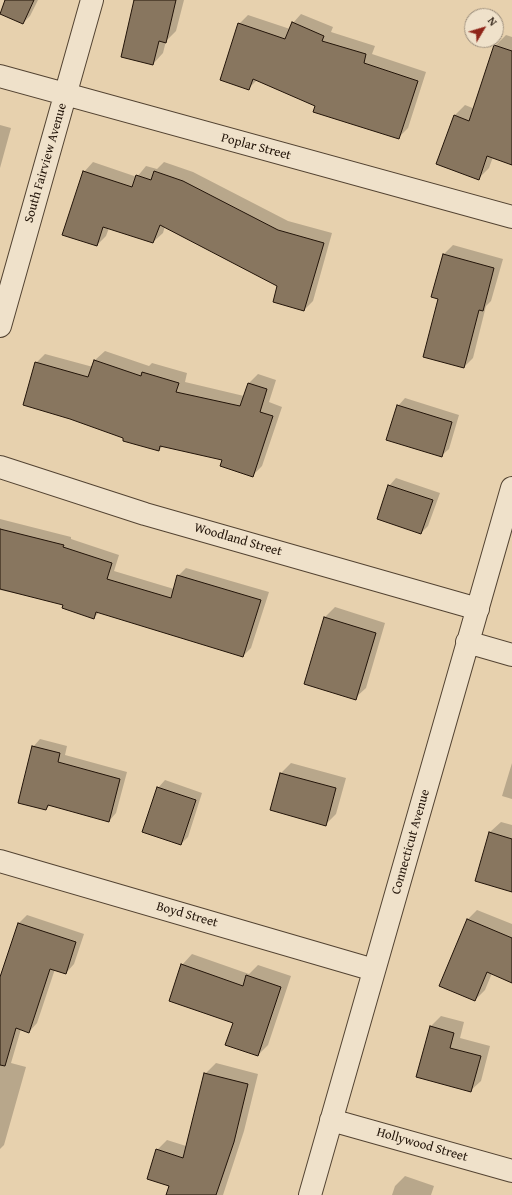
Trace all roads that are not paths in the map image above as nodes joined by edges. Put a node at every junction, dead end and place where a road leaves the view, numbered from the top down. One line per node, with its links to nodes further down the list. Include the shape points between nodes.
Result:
1 (92, 0): 3 (street, South Fairview Avenue)
2 (0, 76): 3 (street, Poplar Street)
3 (65, 95): 4 (street, Poplar Street); 5 (street, South Fairview Avenue)
4 (512, 217)
5 (0, 326)
6 (0, 467): 8 (street, Woodland Street, via 145,514)
7 (512, 488): 8 (street, Connecticut Avenue)
8 (478, 609): 9 (street, Connecticut Avenue)
9 (467, 642): 10 (street); 12 (street, Connecticut Avenue)
10 (512, 655)
11 (0, 860): 12 (street, Boyd Street)
12 (374, 970): 13 (street, Connecticut Avenue)
13 (331, 1120): 14 (street, Hollywood Street); 15 (street, Connecticut Avenue)
14 (512, 1171)
15 (310, 1195)

